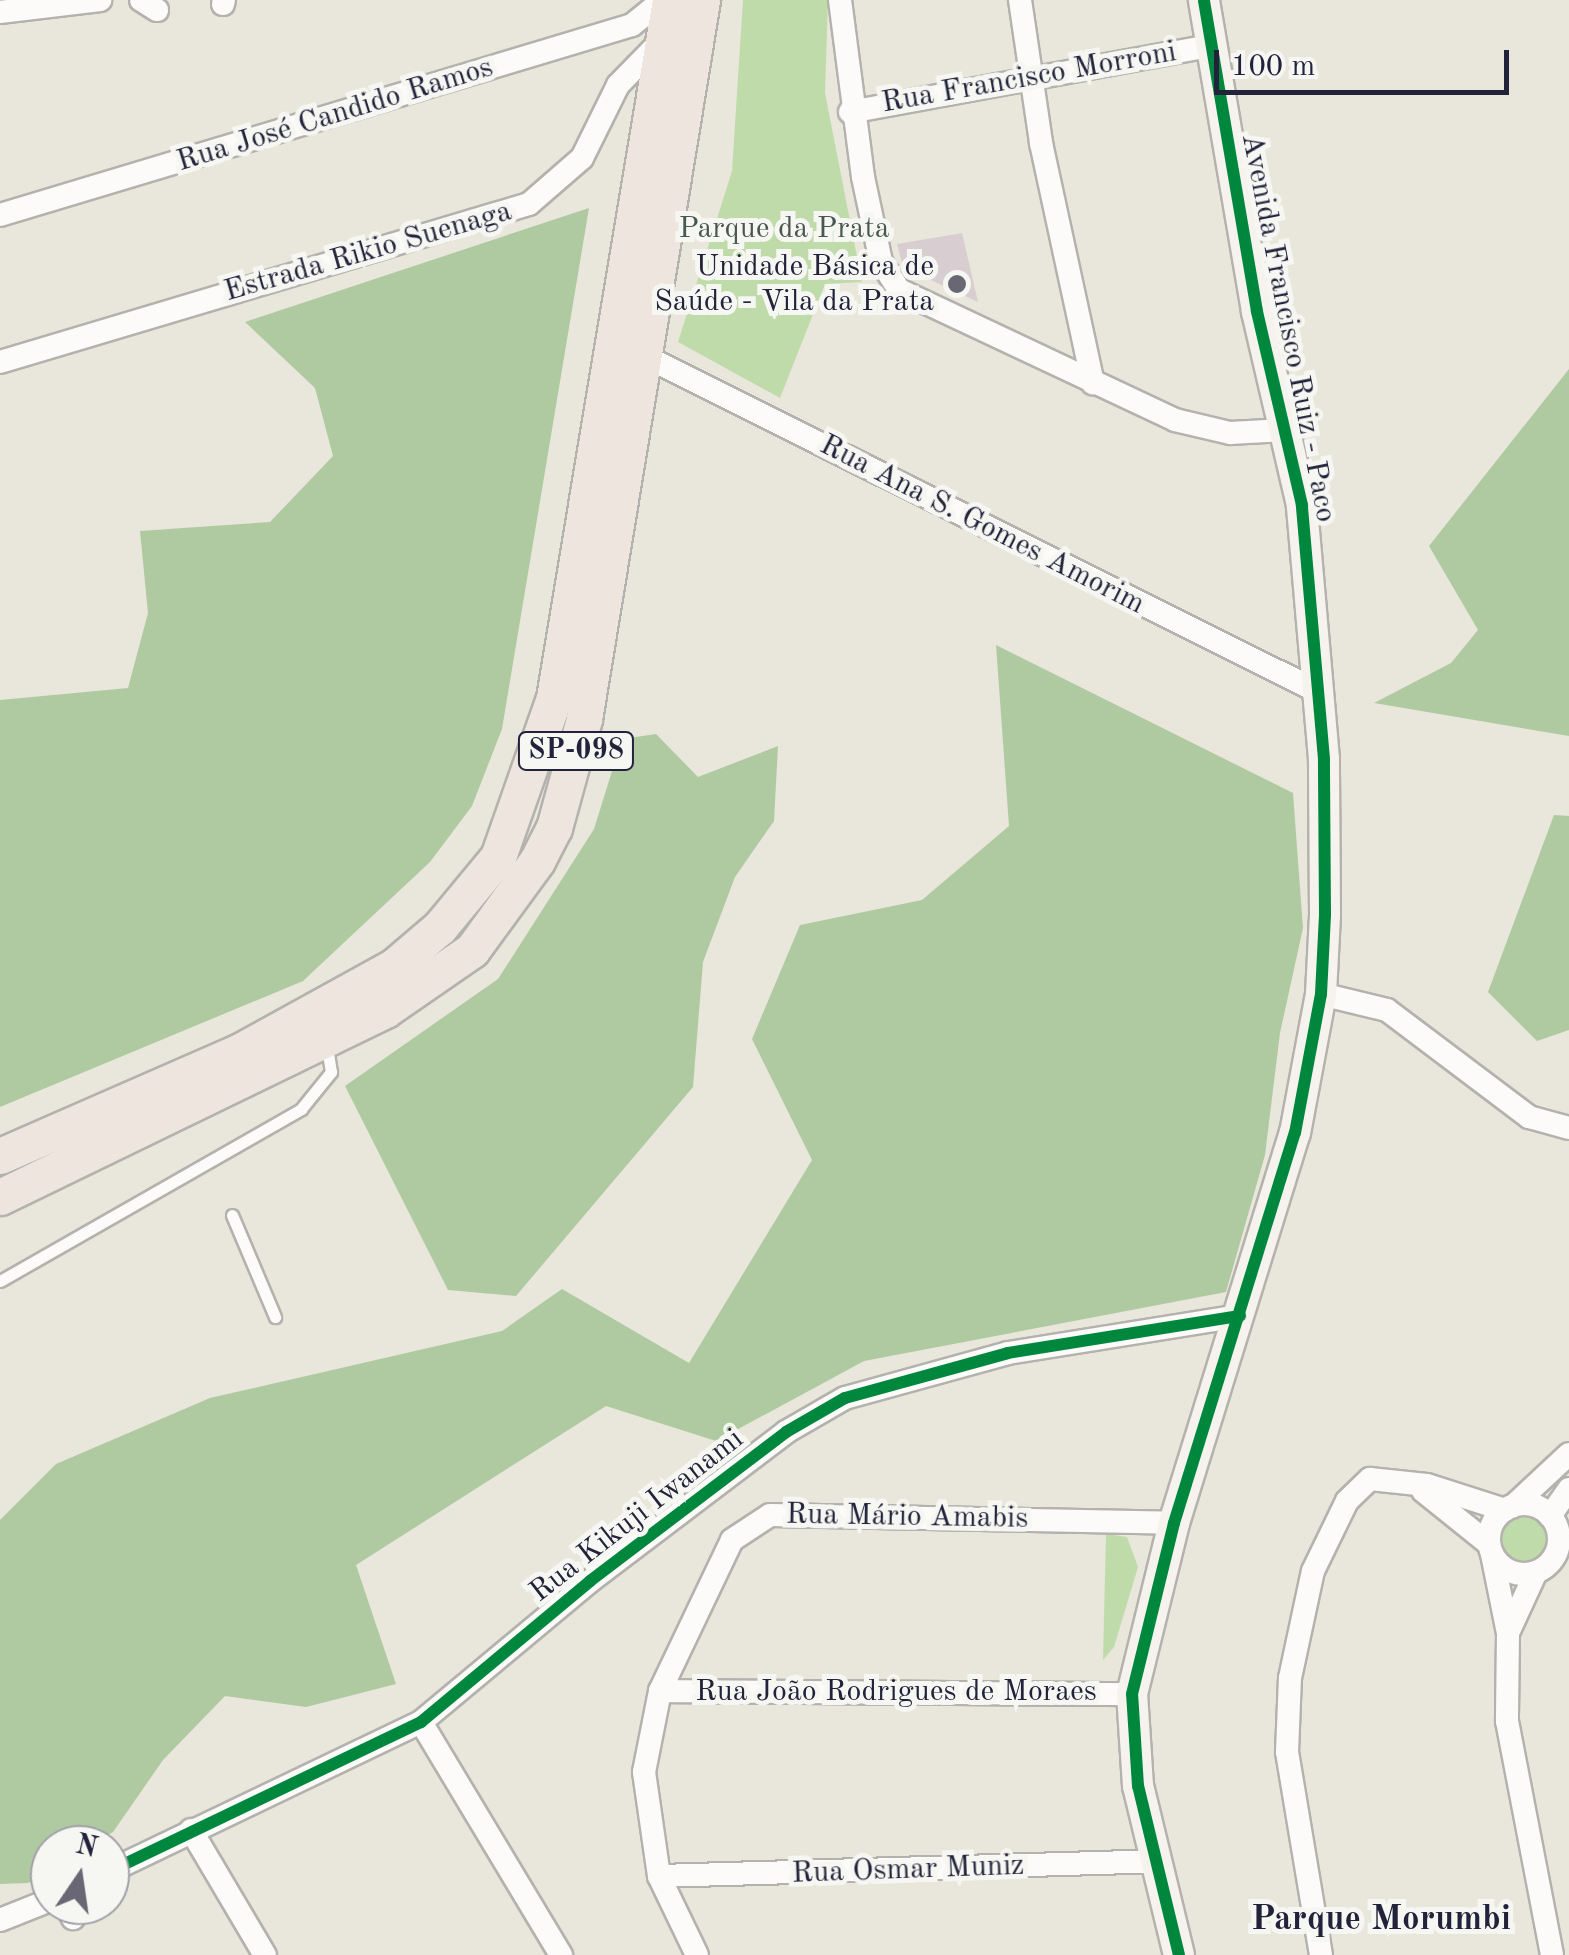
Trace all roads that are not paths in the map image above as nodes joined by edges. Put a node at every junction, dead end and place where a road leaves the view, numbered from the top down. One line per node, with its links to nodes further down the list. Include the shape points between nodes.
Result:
1 (100, 0): 7 (street)
2 (666, 0): 8 (main road, SP-098); 12 (street, Rua José Candido Ramos, via 632,25)
3 (702, 0): 13 (main road, SP-098)
4 (840, 0): 11 (street)
5 (1020, 0): 10 (street)
6 (1204, 0): 9 (street, Avenida Francisco Ruiz - Paco)
7 (0, 12)
8 (663, 39): 14 (street, Estrada Rikio Suenaga, via 618,85 582,158 529,204); 21 (main road, SP-098, via 554,698 498,856 440,927 365,983 240,1051)
9 (1208, 46): 10 (street, Rua Francisco Morroni); 16 (street, Avenida Francisco Ruiz - Paco)
10 (1032, 75): 11 (street, Rua Francisco Morroni); 15 (street)
11 (850, 112): 15 (street, via 881,262 899,290)
12 (0, 214)
13 (646, 356): 17 (street, Rua Ana S. Gomes Amorim); 19 (main road, SP-098, via 584,719 554,828 472,950)
14 (0, 362)
15 (1092, 383): 16 (street, via 1205,430)
16 (1285, 430): 17 (street, Avenida Francisco Ruiz - Paco, via 1302,506)
17 (1318, 692): 18 (street, Avenida Francisco Ruiz - Paco, via 1326,825)
18 (1321, 994): 20 (street, via 1386,1010 1529,1117); 26 (street, Avenida Francisco Ruiz - Paco, via 1296,1133)
19 (326, 1042): 22 (main road, SP-098); 24 (lane, via 331,1072 300,1108)
20 (1569, 1128)
21 (0, 1156)
22 (0, 1196)
23 (232, 1215): 25 (lane)
24 (0, 1282)
25 (274, 1316)
26 (1240, 1316): 32 (street, Avenida Francisco Ruiz - Paco); 38 (street, Rua Kikuji Iwanami, via 1008,1353 845,1398 786,1432 590,1581)
27 (1569, 1454): 30 (street)
28 (1406, 1482): 30 (street); 33 (street); 49 (street, via 1370,1479 1356,1487 1313,1571 1298,1623 1288,1752)
29 (1569, 1489): 31 (street)
30 (1509, 1509): 31 (street, via 1528,1505); 33 (street, via 1493,1523)
31 (1550, 1516): 34 (street)
32 (1174, 1523): 36 (street, Rua Mário Amabis, via 770,1515 732,1540); 37 (street, Avenida Francisco Ruiz - Paco)
33 (1491, 1549): 34 (street, via 1508,1571); 35 (street)
34 (1556, 1559): 35 (street)
35 (1508, 1633): 50 (street, via 1507,1721)
36 (660, 1691): 37 (street, Rua João Rodrigues de Moraes); 42 (street, Rua Mário Amabis, via 644,1772)
37 (1132, 1694): 40 (street, Avenida Francisco Ruiz - Paco, via 1138,1786)
38 (421, 1722): 39 (street, Rua Kikuji Iwanami); 46 (street)
39 (191, 1830): 41 (street, Rua Kikuji Iwanami); 45 (street)
40 (1158, 1861): 42 (street, Rua Osmar Muniz); 48 (street, Avenida Francisco Ruiz - Paco)
41 (130, 1862)
42 (659, 1876): 47 (street, Rua Mário Amabis)
43 (30, 1908): 44 (street)
44 (0, 1920)
45 (265, 1955)
46 (561, 1955)
47 (697, 1955)
48 (1179, 1955)
49 (1321, 1955)
50 (1552, 1955)

